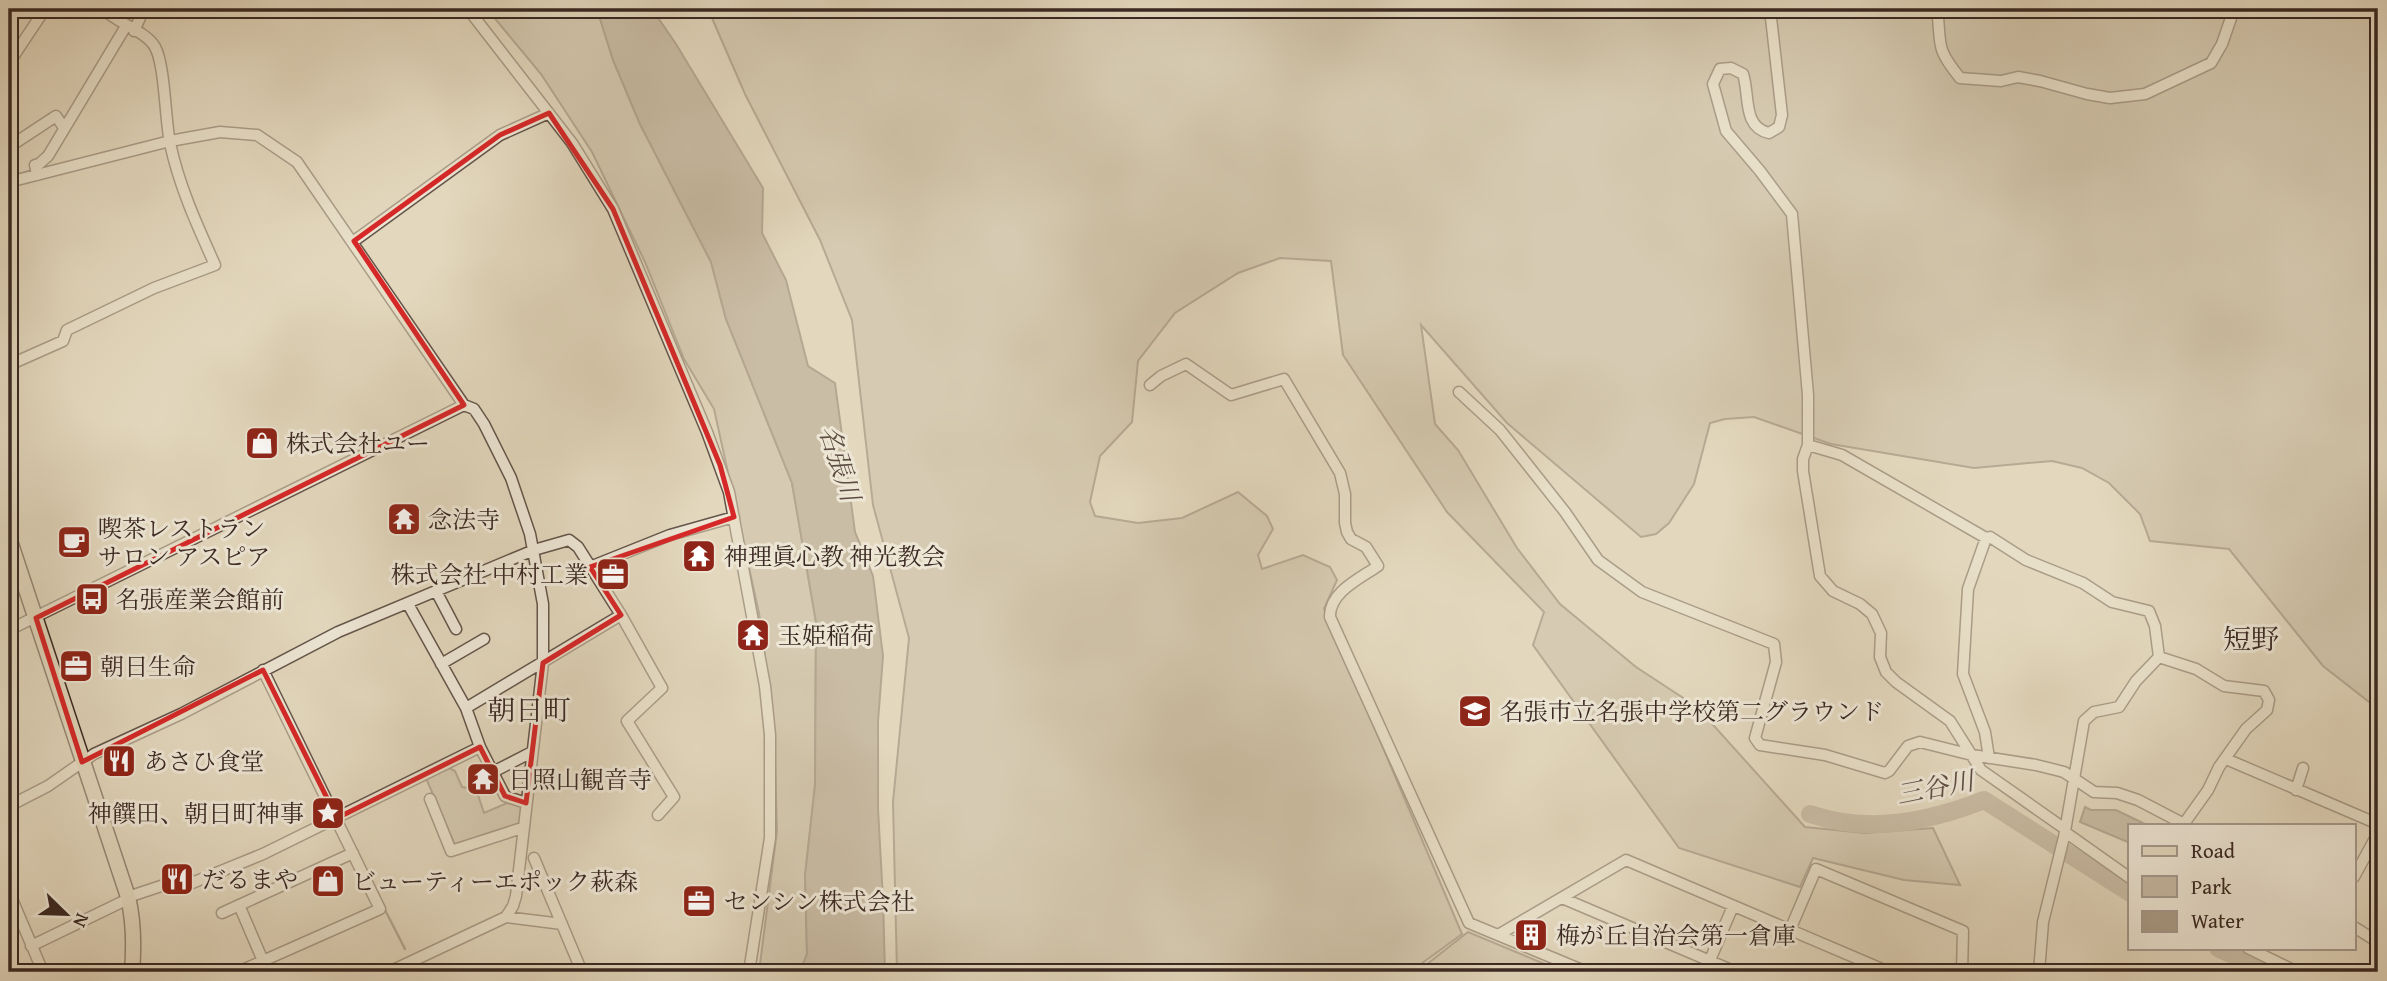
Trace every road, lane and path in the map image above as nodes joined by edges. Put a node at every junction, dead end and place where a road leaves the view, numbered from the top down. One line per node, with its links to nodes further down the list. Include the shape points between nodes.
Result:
1 (39, 9): 9 (street, via 41,15)
2 (103, 9): 8 (street)
3 (144, 9): 8 (street)
4 (468, 9): 10 (street)
5 (1770, 9): 21 (street, via 1782,115 1779,127 1769,133 1759,131 1753,123 1743,74 1720,69 1713,83 1726,131 1792,214)
6 (1937, 9): 7 (street, via 1942,57 1960,78 2001,81 2018,77 2110,98 2146,94 2211,63 2231,19)
7 (2230, 9)
8 (130, 29): 11 (street); 13 (street, via 157,51)
9 (9, 63)
10 (549, 113): 16 (street, via 500,135); 22 (street, via 613,209 720,465)
11 (64, 128): 12 (street, via 56,117 15,143); 14 (street)
12 (9, 134)
13 (170, 141): 14 (street); 16 (street, via 220,132 257,135 297,162); 17 (street, via 186,199 215,265 137,296 67,330 63,341)
14 (36, 171): 15 (street)
15 (9, 182)
16 (354, 241): 20 (street)
17 (9, 365)
18 (1150, 385): 75 (street, via 1186,364 1231,395 1284,379 1340,473 1347,532 1366,547 1378,566 1336,598 1330,617 1469,923)
19 (1459, 392): 41 (street, via 1500,430 1598,560 1642,592 1774,644 1776,662 1755,738 1760,745 1825,755 1885,772 1908,746 1920,743)
20 (464, 405): 25 (street, via 474,409 497,448 518,495); 30 (street)
21 (1808, 445): 24 (street, via 1842,455); 41 (street, via 1803,471 1820,576 1833,591 1872,614 1881,633 1886,671 1950,721)
22 (734, 517): 26 (street, via 670,535); 87 (street, via 770,735 770,838)
23 (9, 538): 30 (main road)
24 (1986, 538): 34 (street, via 2083,583 2112,602 2149,611); 42 (street, via 1968,589 1963,674 1985,732)
25 (534, 550): 26 (street, via 569,540); 27 (street); 35 (street, via 542,604)
26 (590, 567): 29 (street)
27 (436, 591): 28 (street); 31 (street)
28 (408, 604): 36 (street); 37 (street, via 338,632)
29 (621, 615): 35 (street); 53 (street, via 662,688 627,721 674,797)
30 (36, 618): 32 (street); 44 (main road)
31 (456, 629)
32 (9, 630)
33 (484, 639): 36 (street)
34 (2159, 657): 43 (street, via 2224,686 2264,691 2269,700 2267,710 2246,729); 47 (street, via 2119,707 2094,712 2084,721)
35 (543, 663): 38 (street); 40 (street)
36 (441, 664): 38 (street)
37 (263, 670): 44 (street); 54 (street)
38 (466, 708): 39 (street)
39 (481, 747): 46 (street); 54 (street)
40 (532, 752): 46 (street); 50 (street)
41 (1972, 755): 42 (street); 59 (street, via 1981,770)
42 (1989, 758): 47 (street, via 2036,765)
43 (2226, 759): 48 (street); 56 (street)
44 (82, 762): 51 (street); 66 (main road)
45 (2303, 768): 48 (street)
46 (493, 772): 50 (street, via 505,796)
47 (2074, 779): 52 (street, via 2094,792 2117,793); 59 (street)
48 (2296, 790): 57 (street)
49 (430, 799): 58 (street, via 451,851)
50 (526, 803): 58 (street)
51 (9, 806)
52 (2163, 814): 55 (street); 56 (street)
53 (658, 815)
54 (337, 818): 61 (street); 66 (street, via 208,878 192,883 188,877)
55 (2158, 824)
56 (2183, 824)
57 (2378, 824)
58 (523, 828): 71 (street, via 516,896)
59 (2064, 833): 64 (street); 93 (street, via 2043,922)
60 (2378, 833): 63 (street)
61 (353, 853): 68 (street); 79 (street, via 380,909)
62 (534, 858): 72 (street)
63 (2356, 873)
64 (2128, 877)
65 (9, 892): 77 (street)
66 (128, 898): 77 (street); 83 (main road)
67 (1562, 898): 69 (street, via 1626,860); 75 (street); 80 (street)
68 (239, 905): 70 (street); 79 (street)
69 (1733, 906): 74 (street); 80 (street)
70 (222, 913)
71 (506, 917): 72 (street); 81 (street)
72 (562, 925): 86 (street)
73 (2356, 928): 76 (street)
74 (1790, 930): 91 (street); 92 (street, via 1816,869 1963,931)
75 (1498, 935): 88 (street)
76 (2378, 942)
77 (31, 946): 82 (street)
78 (2252, 950): 94 (street)
79 (263, 961): 84 (street)
80 (1710, 961): 89 (street); 90 (street)
81 (409, 968): 85 (street)
82 (43, 972)
83 (132, 972)
84 (238, 972)
85 (389, 972)
86 (582, 972)
87 (749, 972)
88 (1587, 972)
89 (1705, 972)
90 (1736, 972)
91 (1889, 972)
92 (1962, 972)
93 (2039, 972)
94 (2297, 972)

